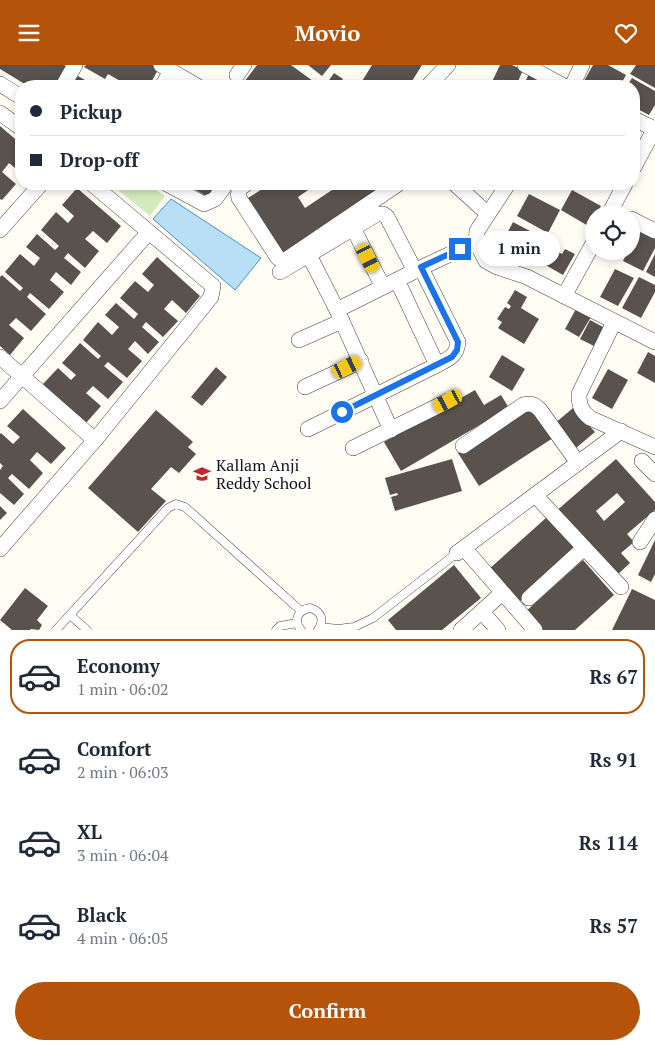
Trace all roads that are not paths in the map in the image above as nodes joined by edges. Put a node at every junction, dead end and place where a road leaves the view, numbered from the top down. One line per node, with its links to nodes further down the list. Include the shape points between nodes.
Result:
1 (75, 65): 6 (street)
2 (448, 65): 8 (street)
3 (525, 65): 9 (street)
4 (582, 65): 10 (street)
5 (166, 68): 7 (street)
6 (66, 80)
7 (187, 80)
8 (434, 80)
9 (553, 80)
10 (575, 80)
11 (0, 85): 12 (street)
12 (15, 94)
13 (0, 113): 15 (street)
14 (640, 122): 16 (street)
15 (15, 124)
16 (655, 129): 17 (street)
17 (640, 156)
18 (36, 190): 31 (street)
19 (99, 190): 33 (street)
20 (178, 190): 21 (street, via 204,204 215,199)
21 (222, 190)
22 (238, 190): 23 (street, via 238,198 282,260)
23 (389, 190)
24 (462, 190): 28 (street)
25 (504, 190): 28 (street)
26 (622, 190): 27 (street)
27 (616, 205)
28 (488, 214): 34 (street, via 477,231)
29 (640, 224): 32 (street)
30 (353, 228): 35 (street); 37 (street, via 383,214); 40 (street)
31 (0, 230)
32 (655, 231)
33 (148, 233): 49 (street); 57 (street, via 213,286 211,297)
34 (476, 242): 37 (street); 41 (street, via 486,261)
35 (309, 255): 38 (street); 42 (street)
36 (585, 258): 41 (street)
37 (418, 269): 39 (street); 48 (street, via 458,342 452,357)
38 (280, 272)
39 (397, 280): 40 (street); 48 (street)
40 (383, 287): 42 (street)
41 (564, 296): 43 (street)
42 (340, 315): 44 (street); 47 (street)
43 (614, 322): 45 (street); 56 (street, via 579,394 579,404 590,418)
44 (298, 340)
45 (655, 342)
46 (0, 357): 49 (street)
47 (361, 361): 50 (street); 51 (street)
48 (437, 365): 51 (street)
49 (22, 376): 52 (street); 57 (street)
50 (305, 387)
51 (376, 394): 54 (street); 55 (street)
52 (0, 401)
53 (448, 401): 55 (street)
54 (308, 429)
55 (391, 429): 60 (street)
56 (621, 431): 59 (street); 61 (street)
57 (95, 440): 66 (street)
58 (463, 446): 61 (street, via 529,403 540,410)
59 (655, 447)
60 (353, 448)
61 (578, 463): 62 (street)
62 (535, 495): 65 (street); 67 (street)
63 (655, 519): 64 (street)
64 (640, 542)
65 (584, 548): 68 (street); 70 (street)
66 (0, 549)
67 (460, 551): 69 (street); 75 (lane, via 373,618 354,627)
68 (620, 587)
69 (502, 593): 72 (street); 81 (street)
70 (529, 598)
71 (302, 611): 73 (lane, via 185,507 176,504 168,508); 74 (lane, via 297,617); 75 (lane, via 310,608 318,611 322,619)
72 (482, 612): 79 (street); 80 (street)
73 (70, 615): 76 (lane); 77 (lane)
74 (299, 627): 78 (lane, via 280,626)
75 (319, 629)
76 (56, 630)
77 (87, 630)
78 (276, 630)
79 (461, 630)
80 (498, 630)
81 (535, 630)

